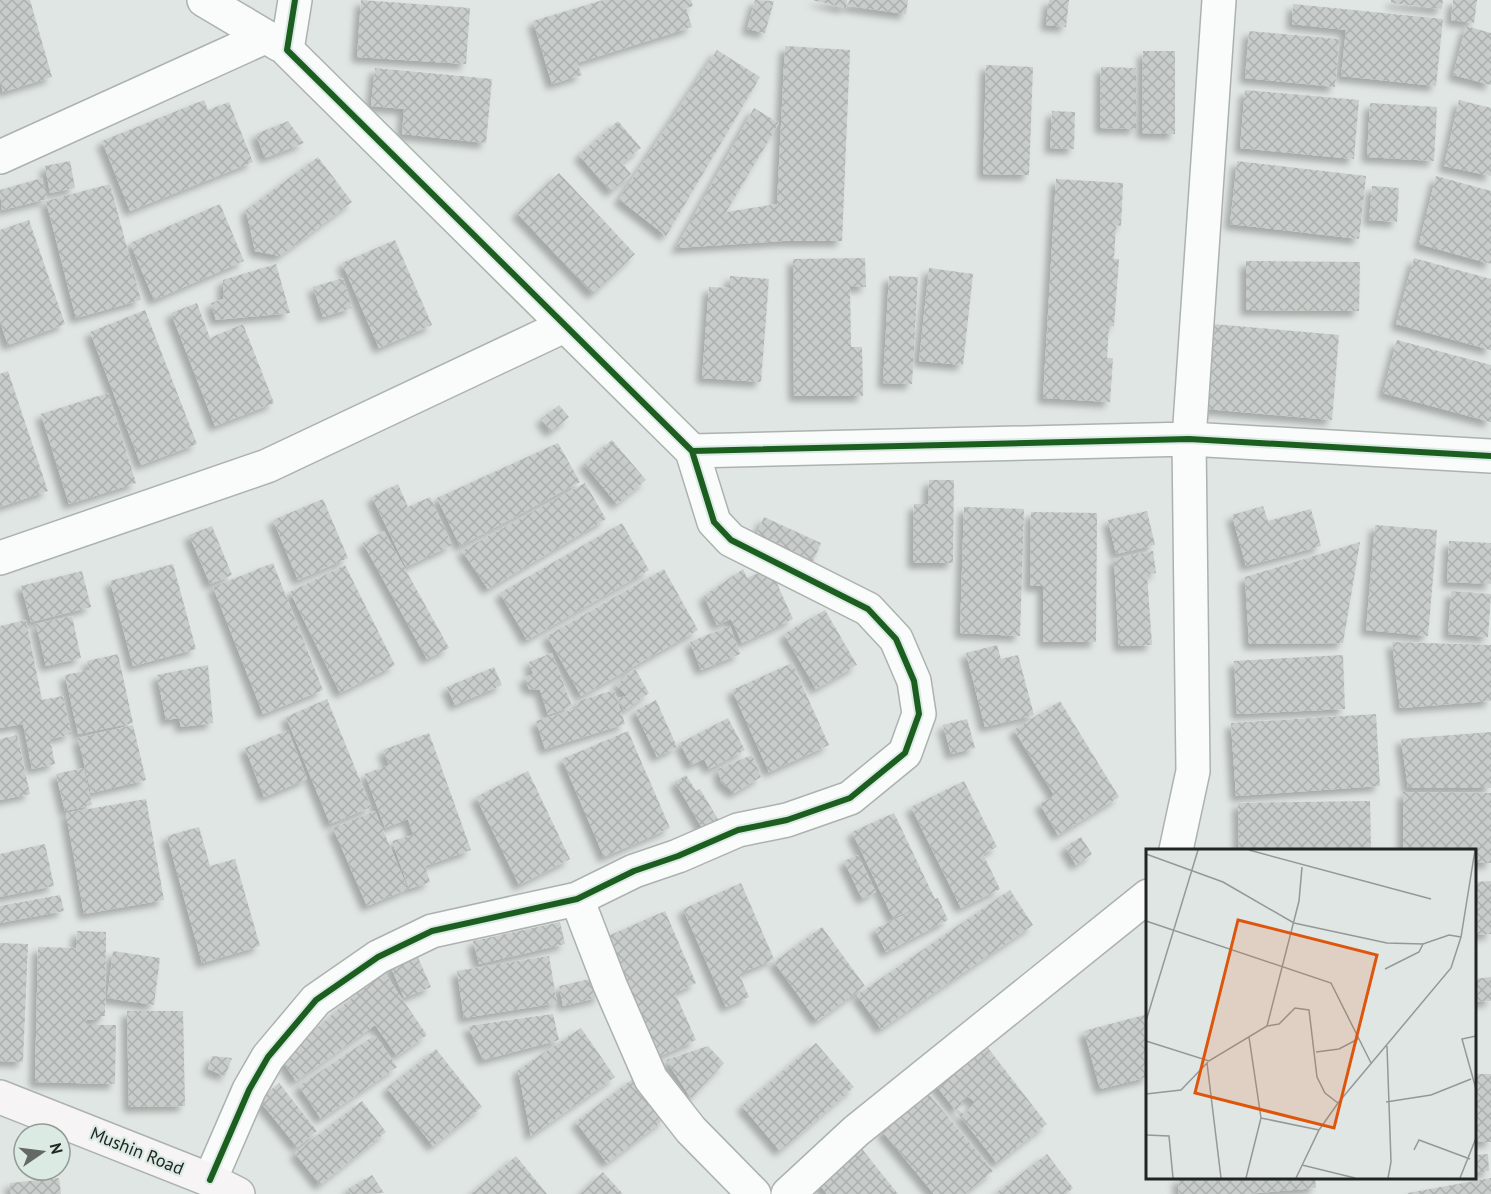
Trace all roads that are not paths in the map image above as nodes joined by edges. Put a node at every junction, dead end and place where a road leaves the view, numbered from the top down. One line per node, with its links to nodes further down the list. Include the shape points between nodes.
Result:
1 (204, 0): 4 (street)
2 (295, 0): 4 (street)
3 (1219, 0): 7 (street)
4 (277, 44): 5 (street); 6 (street)
5 (0, 157)
6 (564, 326): 8 (street); 10 (street, via 267,466)
7 (1189, 439): 8 (street); 9 (street); 11 (street, via 1193,771)
8 (692, 451): 12 (street, via 714,522 731,540 868,609 896,639 914,681 919,714 905,753 850,798 787,820 738,830)
9 (1491, 456)
10 (0, 558)
11 (1176, 849)
12 (577, 898): 15 (street, via 432,931 378,957 316,1000 268,1057 249,1090); 16 (street, via 651,1078 691,1130)
13 (1146, 898): 17 (street, via 856,1131)
14 (0, 1097): 15 (main road, Mushin Road)
15 (224, 1187)
16 (754, 1194)
17 (788, 1194)

